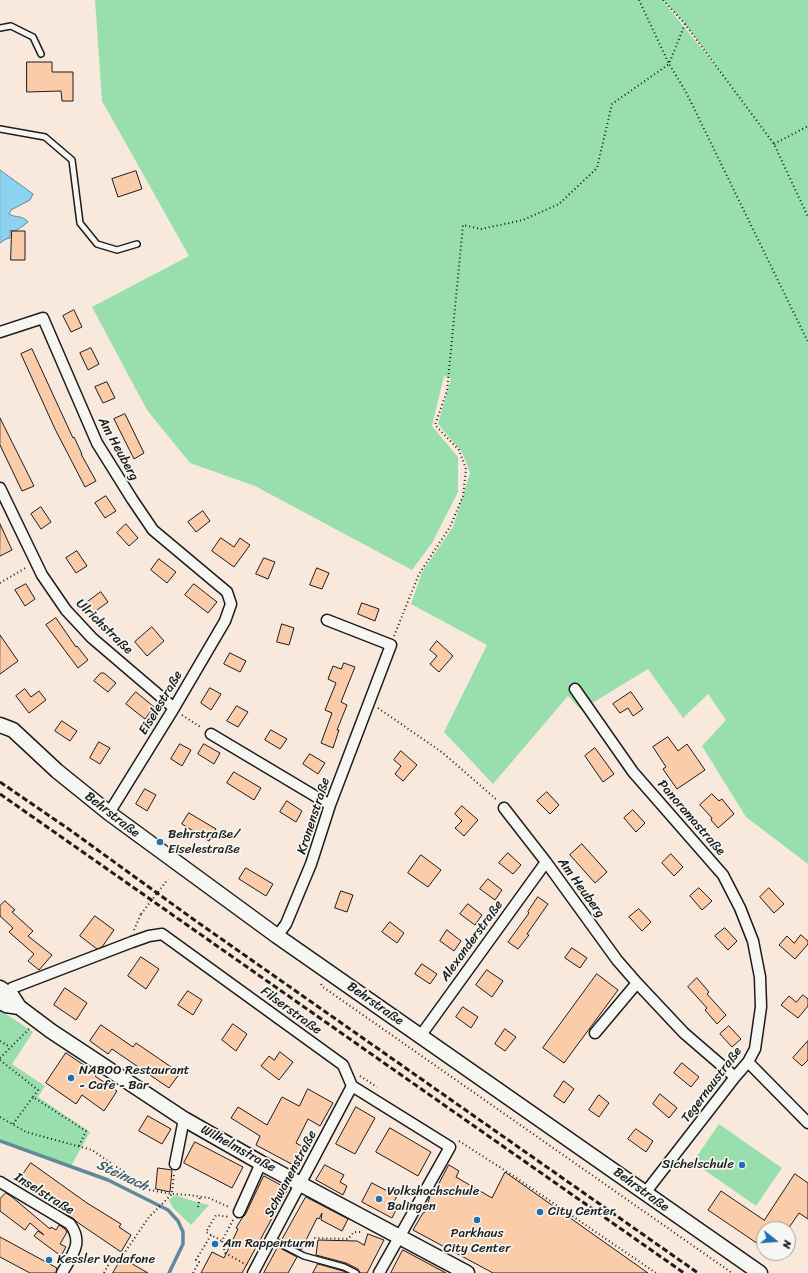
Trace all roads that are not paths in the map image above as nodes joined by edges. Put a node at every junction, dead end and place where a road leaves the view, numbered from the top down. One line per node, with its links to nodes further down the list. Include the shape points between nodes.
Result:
1 (0, 28): 2 (lane, via 11,26 33,37)
2 (41, 54)
3 (0, 129): 4 (lane, via 46,137 72,160 80,223 97,244 117,250)
4 (137, 244)
5 (0, 332): 7 (street, Am Heuberg, via 43,318 97,443 132,499 153,530 228,592)
6 (0, 488): 10 (street, Ulrichstraße, via 42,575 66,610 92,638)
7 (231, 604): 10 (street, Eiselestraße, via 225,621)
8 (327, 620): 13 (street, Kronenstraße, via 391,645)
9 (575, 689): 18 (street, Panoramastraße, via 633,772 723,874 753,941)
10 (174, 708): 15 (street, Eiselestraße)
11 (0, 725): 15 (street, Behrstraße, via 13,730 57,771)
12 (211, 734): 13 (street)
13 (330, 805): 17 (street, Kronenstraße, via 312,864 286,924)
14 (504, 808): 16 (street, Am Heuberg)
15 (109, 813): 17 (street, Behrstraße)
16 (546, 862): 19 (street, Am Heuberg, via 617,960); 22 (street, Alexanderstraße)
17 (277, 936): 22 (street, Behrstraße)
18 (760, 977): 23 (street, Tegernaustraße, via 762,1007 759,1030 755,1049)
19 (637, 983): 21 (street); 24 (street, Am Heuberg, via 684,1033)
20 (3, 994): 25 (street, Filserstraße, via 12,988 125,944 162,934 343,1064); 26 (street, Wilhelmstraße, via 6,1005 19,1007 88,1057)
21 (595, 1033)
22 (420, 1035): 32 (street, Behrstraße)
23 (748, 1062): 24 (street, Tegernaustraße); 27 (street)
24 (735, 1076): 32 (street, Tegernaustraße)
25 (352, 1086): 31 (street, Schwanenstraße); 34 (street, via 450,1148)
26 (184, 1119): 28 (street, Wilhelmstraße); 29 (street)
27 (808, 1123)
28 (261, 1163): 31 (street, Wilhelmstraße); 33 (street)
29 (175, 1164)
30 (0, 1182): 38 (street, Inselstraße, via 70,1224 75,1231 76,1248)
31 (301, 1184): 34 (street, Wilhelmstraße); 35 (street, Schwanenstraße)
32 (646, 1193): 41 (street, Behrstraße)
33 (237, 1214)
34 (399, 1236): 37 (street); 40 (street, Wilhelmstraße)
35 (271, 1239): 36 (street, Schwanenstraße); 39 (lane, via 304,1256)
36 (254, 1271)
37 (381, 1272)
38 (62, 1273)
39 (356, 1273)
40 (467, 1273)
41 (760, 1273)

